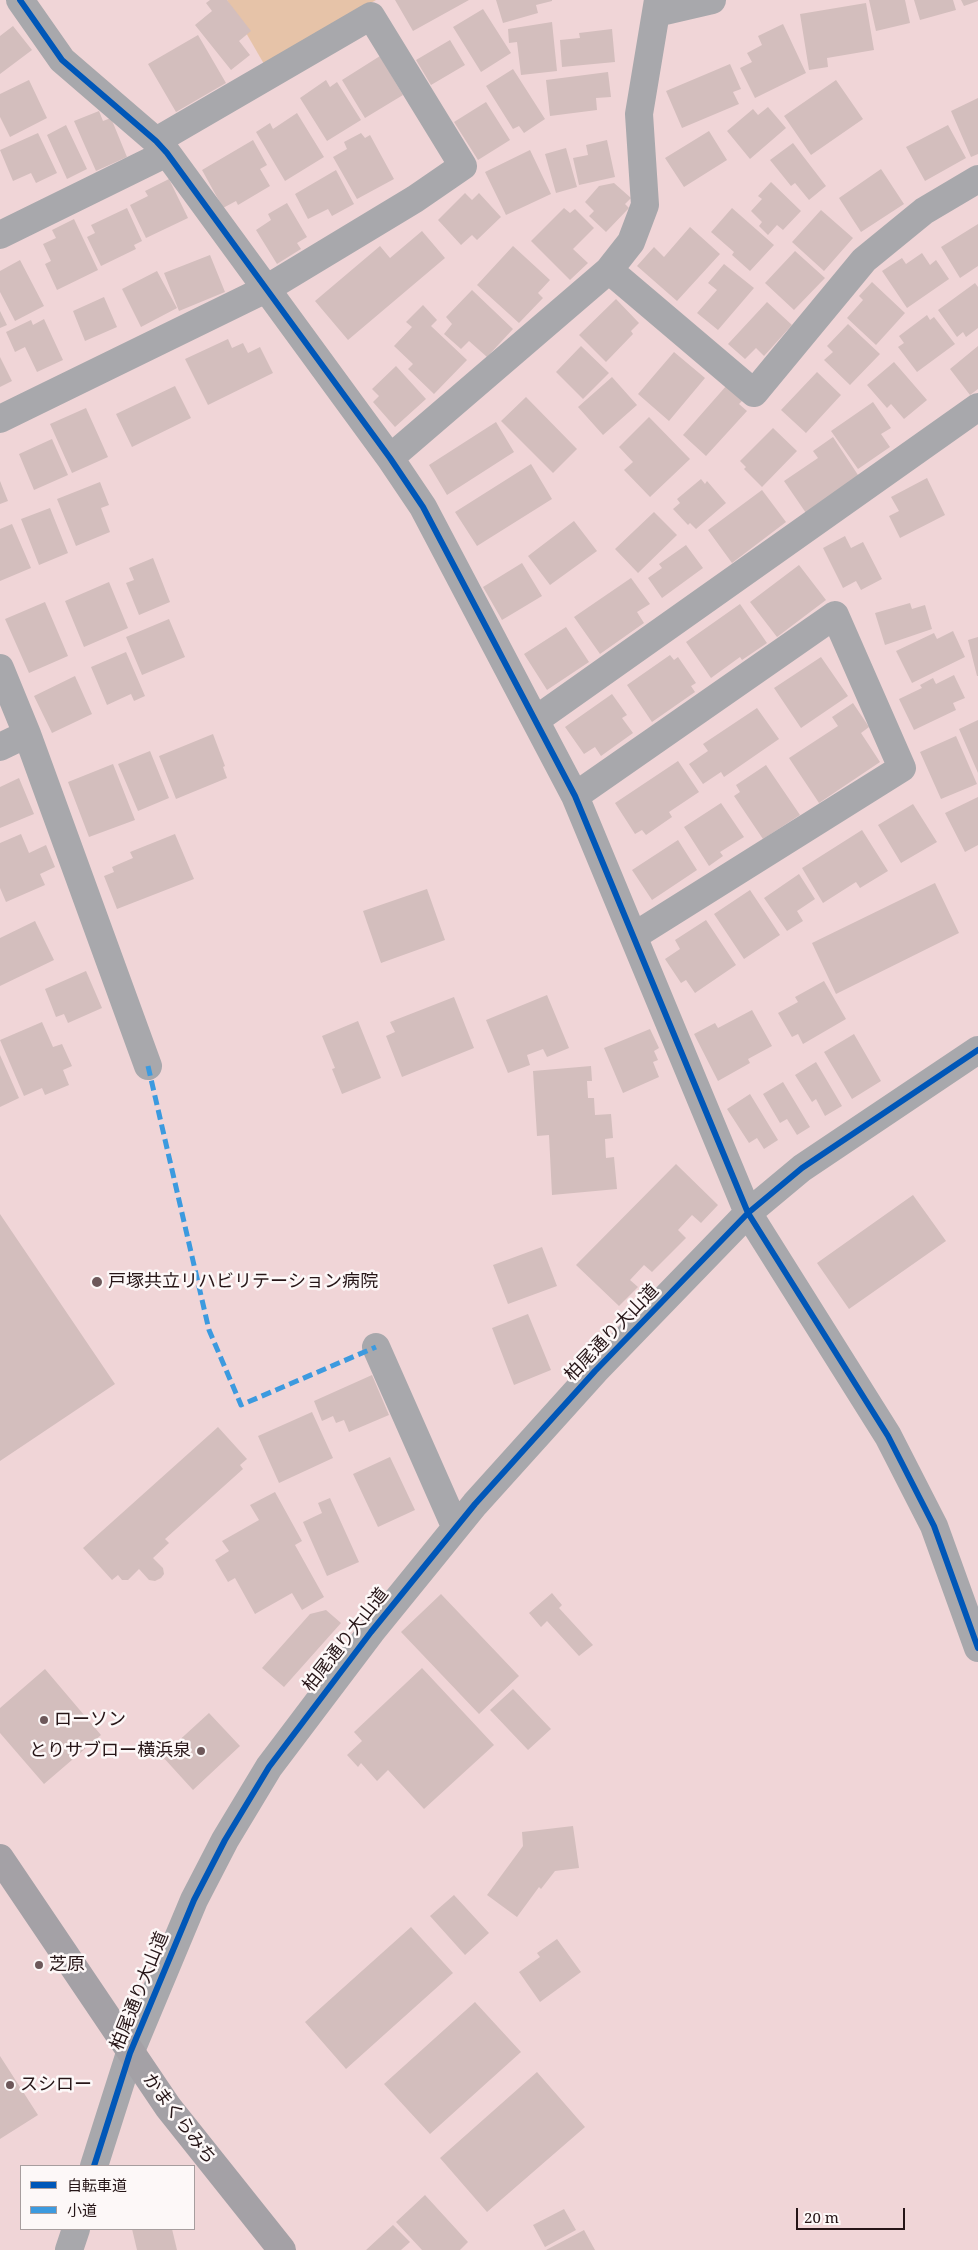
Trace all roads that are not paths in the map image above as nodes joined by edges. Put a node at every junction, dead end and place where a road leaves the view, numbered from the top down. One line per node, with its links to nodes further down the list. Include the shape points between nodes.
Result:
1 (20, 0): 4 (street, via 62,60)
2 (712, 0): 3 (street)
3 (657, 7): 7 (street, via 639,114 645,205 631,242)
4 (161, 147): 6 (street); 8 (street); 8 (street, via 371,16 463,166 415,199)
5 (978, 179): 7 (street, via 924,211 864,260 754,393)
6 (0, 235)
7 (609, 270): 11 (street)
8 (266, 289): 10 (street); 11 (street)
9 (978, 407): 13 (street)
10 (0, 418)
11 (390, 458): 13 (street, via 423,507)
12 (0, 668): 14 (street)
13 (536, 719): 16 (street)
14 (27, 734): 15 (street); 19 (street)
15 (0, 747)
16 (576, 796): 17 (street); 17 (street, via 836,615 902,768)
17 (634, 936): 20 (street)
18 (978, 1050): 20 (street, 柏尾通り大山道, via 802,1168)
19 (148, 1066)
20 (748, 1213): 22 (street, 柏尾通り大山道, via 595,1371); 23 (street, via 888,1436 934,1526)
21 (376, 1346): 22 (street)
22 (455, 1526): 25 (street, 柏尾通り大山道, via 268,1767 194,1900)
23 (978, 1648)
24 (0, 1858): 25 (main road, かまくらみち)
25 (130, 2053): 26 (street, 柏尾通り大山道); 29 (main road, かまくらみち, via 168,2107)
26 (94, 2165)
27 (76, 2230): 28 (street)
28 (69, 2250)
29 (282, 2250)

